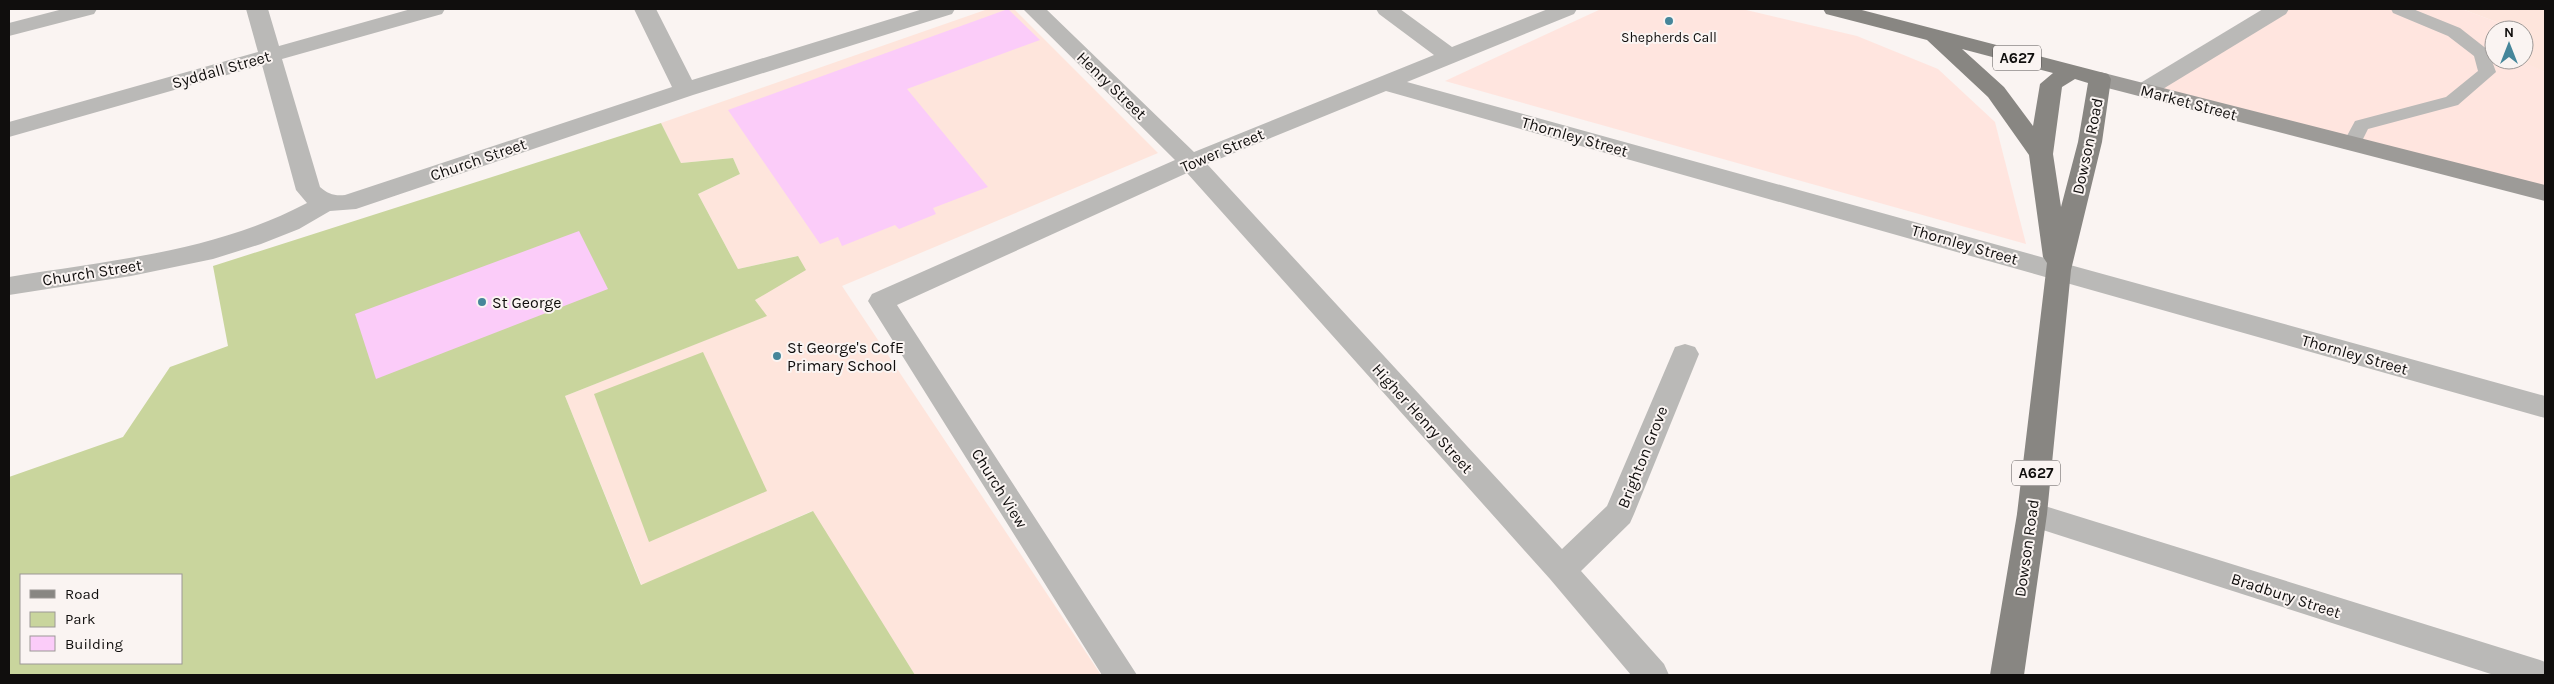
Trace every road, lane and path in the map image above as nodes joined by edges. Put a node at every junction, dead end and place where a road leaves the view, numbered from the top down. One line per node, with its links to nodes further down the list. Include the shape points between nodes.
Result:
1 (86, 9): 12 (street)
2 (257, 9): 14 (street)
3 (434, 9): 14 (street, Syddall Street)
4 (644, 9): 19 (street)
5 (944, 9): 19 (street, Church Street)
6 (1034, 9): 24 (street, Henry Street)
7 (1387, 9): 15 (street)
8 (1566, 9): 15 (street, Tower Street)
9 (1834, 9): 13 (main road, Market Street / A627)
10 (2278, 9): 20 (street)
11 (2399, 9): 22 (lane, via 2454,32 2482,54 2487,72 2452,101 2361,124)
12 (9, 30)
13 (1934, 36): 16 (main road, Market Street / A627); 23 (main road, Dowson Road / A627, via 1996,92)
14 (270, 55): 21 (street, Syddall Street); 26 (street, via 308,190)
15 (1450, 56): 18 (street, Tower Street)
16 (2072, 72): 17 (main road, Market Street / A627); 23 (main road, A627, via 2051,84)
17 (2100, 79): 20 (main road, Market Street); 27 (main road, Dowson Road / A627, via 2090,142)
18 (1385, 82): 24 (street, Tower Street); 27 (street, Thornley Street)
19 (686, 90): 26 (street, Church Street, via 347,203)
20 (2145, 90): 22 (main road, Market Street)
21 (9, 130)
22 (2352, 144): 25 (main road, Market Street)
23 (2041, 154): 27 (main road, Dowson Road / A627)
24 (1191, 162): 29 (street, Tower Street); 33 (street, Higher Henry Street)
25 (2545, 193)
26 (326, 203): 28 (street, Church Street, via 298,220 233,245 168,260)
27 (2058, 270): 31 (street, Thornley Street); 32 (main road, Dowson Road / A627)
28 (9, 286)
29 (881, 301): 34 (street, Church View)
30 (1685, 354): 33 (street, Brighton Grove, via 1619,514)
31 (2545, 407)
32 (2032, 514): 36 (main road, Dowson Road / A627); 37 (street, Bradbury Street)
33 (1561, 570): 35 (street, Higher Henry Street)
34 (1120, 675)
35 (1652, 675)
36 (2007, 675)
37 (2540, 675)

